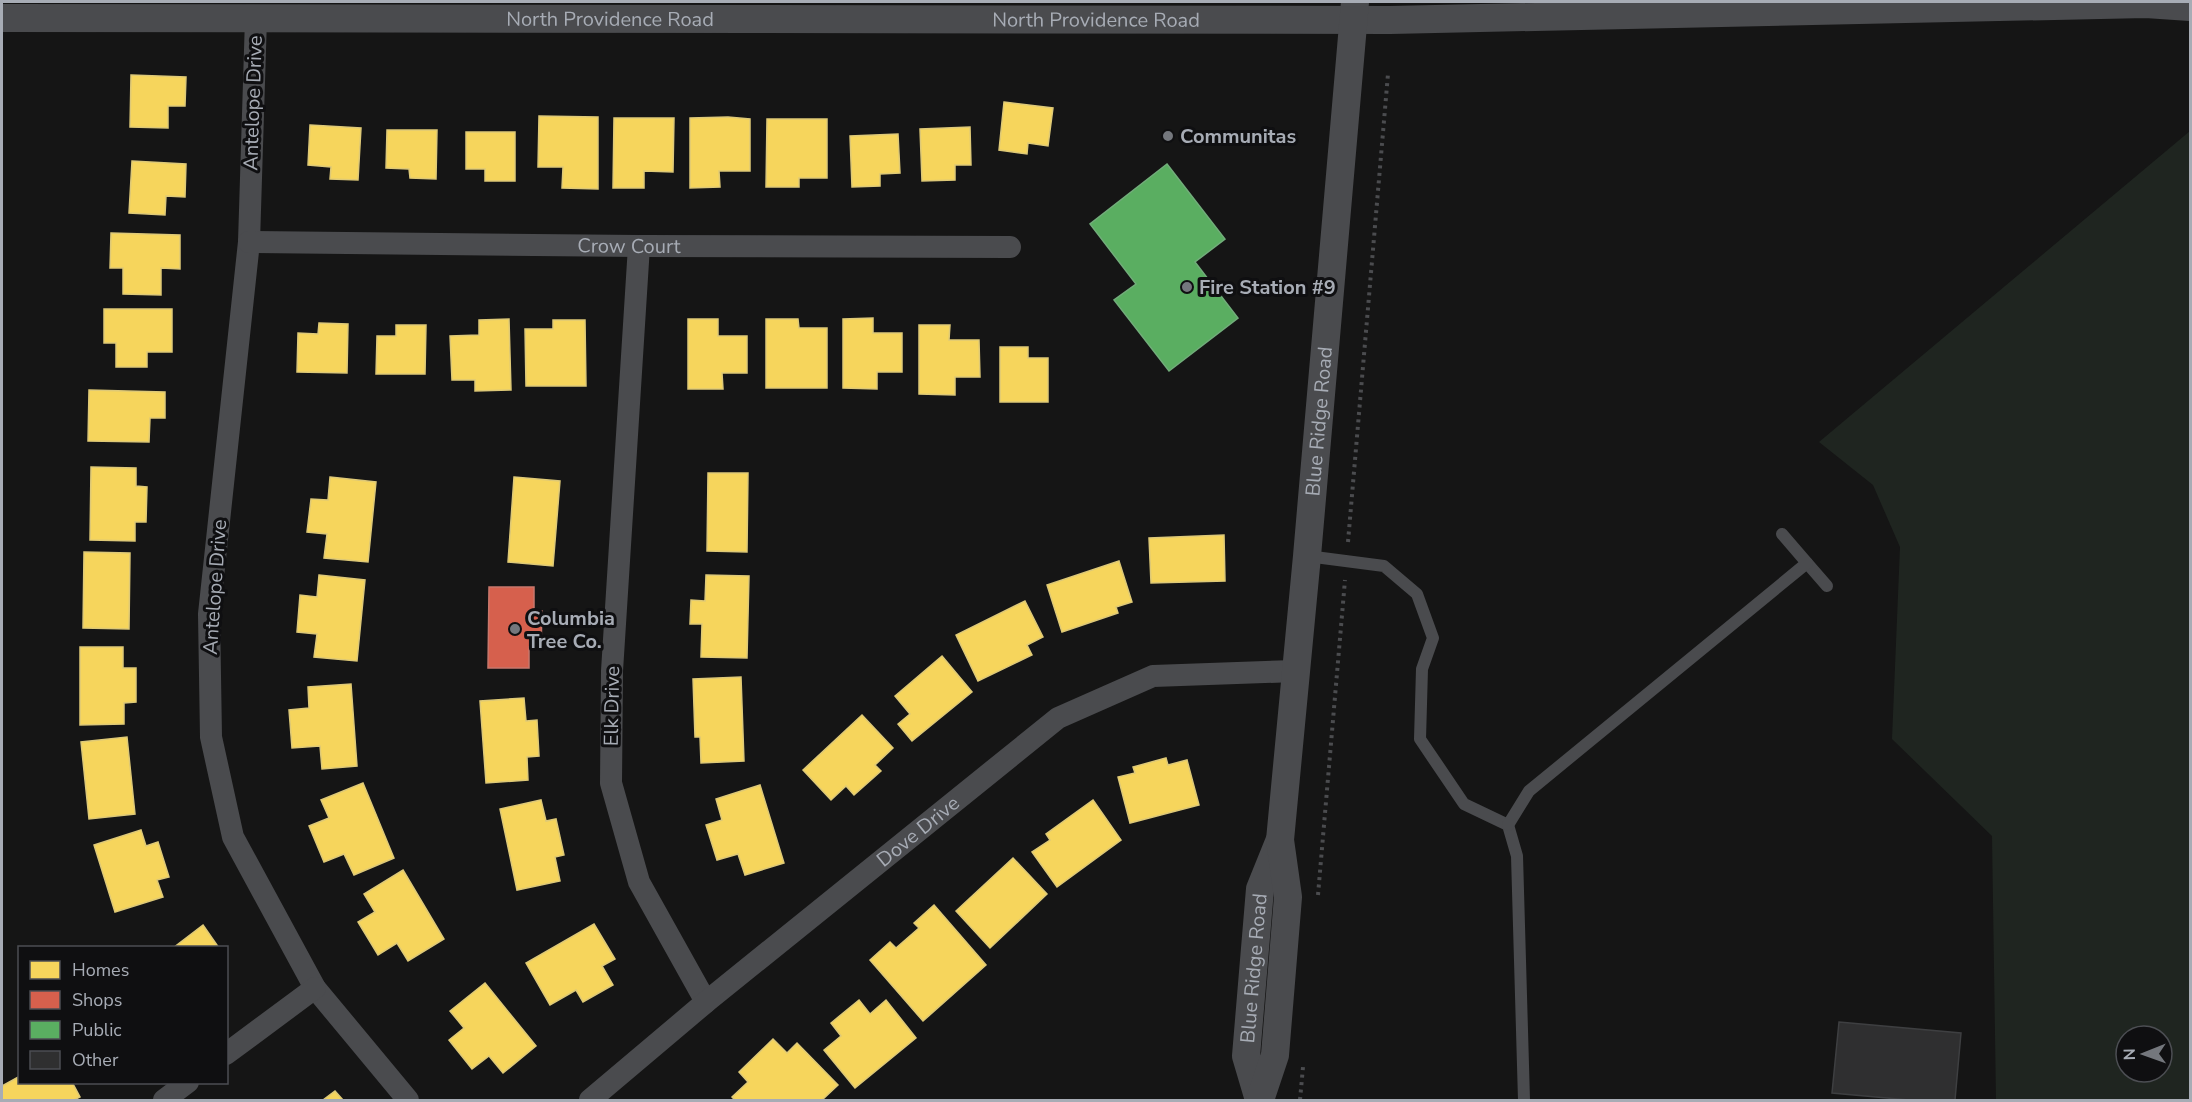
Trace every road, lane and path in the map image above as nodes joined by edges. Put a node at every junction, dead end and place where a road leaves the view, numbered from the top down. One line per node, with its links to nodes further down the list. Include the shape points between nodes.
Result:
1 (2190, 7): 3 (street, North Providence Road, via 2146,4)
2 (476, 10): 3 (street, North Providence Road); 5 (street, North Providence Road)
3 (1354, 11): 11 (street, Blue Ridge Road)
4 (2, 18): 5 (street, North Providence Road)
5 (256, 18): 7 (street, Antelope Drive)
6 (1388, 74): 12 (path)
7 (249, 242): 8 (street, Crow Court); 18 (street, Antelope Drive, via 209,614 211,737 233,837)
8 (639, 246): 9 (street, Crow Court); 19 (street, Elk Drive, via 612,670 610,783 639,882)
9 (1010, 247)
10 (1782, 534): 13 (lane)
11 (1307, 556): 12 (lane); 15 (street, Blue Ridge Road)
12 (1347, 562): 16 (lane, via 1384,566 1417,594 1433,638 1422,669 1420,739 1464,804); 17 (path)
13 (1807, 563): 14 (lane); 16 (lane, via 1529,791)
14 (1827, 586)
15 (1295, 670): 19 (street, Dove Drive, via 1153,676 1058,718); 26 (street, Blue Ridge Road, via 1280,840 1288,897 1275,1055)
16 (1508, 825): 28 (lane, via 1517,856)
17 (1317, 903)
18 (315, 988): 20 (street); 24 (street, Antelope Drive)
19 (706, 1002): 25 (street, Dove Drive)
20 (228, 1053)
21 (1303, 1066): 27 (path)
22 (187, 1084): 23 (street)
23 (164, 1101)
24 (408, 1101)
25 (590, 1101)
26 (1260, 1101)
27 (1300, 1101)
28 (1524, 1101)

